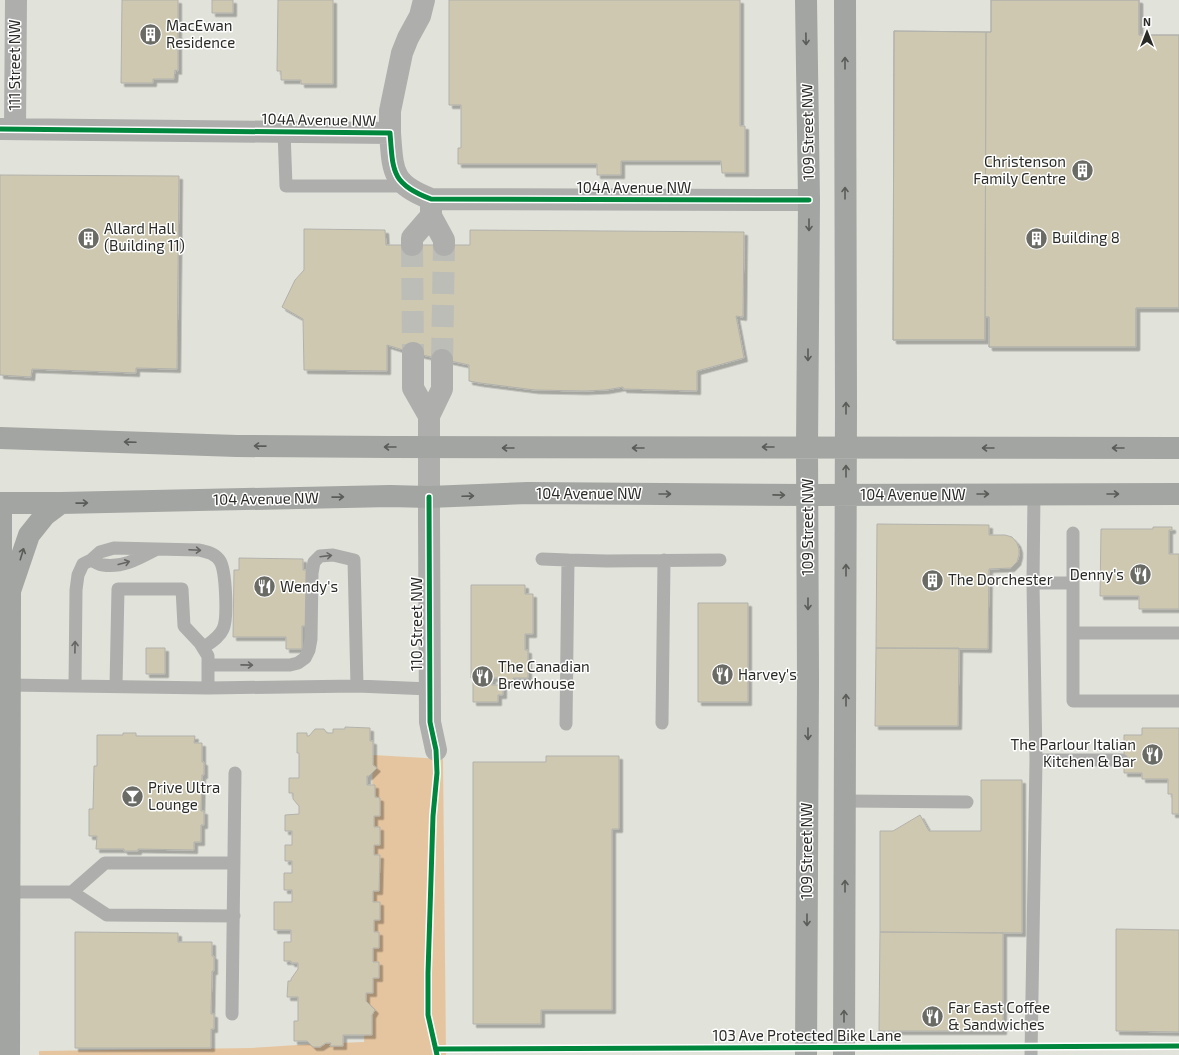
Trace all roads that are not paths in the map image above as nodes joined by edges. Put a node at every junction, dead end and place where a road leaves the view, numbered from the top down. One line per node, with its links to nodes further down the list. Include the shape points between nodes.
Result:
1 (16, 0): 5 (street, 111 Street NW)
2 (424, 0): 7 (street, via 420,16 402,53 390,111)
3 (806, 0): 9 (main road, 109 Street NW, one-way to 9)
4 (845, 0): 19 (main road, one-way to 4)
5 (8, 129): 6 (street, 104A Avenue NW)
6 (284, 131): 7 (street, 104A Avenue NW); 8 (lane, via 286,186)
7 (390, 132): 8 (street, 104A Avenue NW, via 394,169)
8 (404, 186): 10 (street, 104A Avenue NW)
9 (809, 200): 10 (street, 104A Avenue NW); 18 (main road, 109 Street NW, one-way to 18)
10 (431, 208): 11 (street, via 412,238); 12 (street)
11 (412, 245)
12 (444, 245)
13 (413, 353): 15 (street, 110 Street NW, via 413,388)
14 (442, 360): 15 (street, 110 Street NW, via 442,388)
15 (429, 416): 17 (street, 110 Street NW)
16 (0, 438): 17 (main road, one-way to 16, via 237,446)
17 (429, 447): 18 (main road, one-way to 17); 25 (street, 110 Street NW)
18 (807, 447): 19 (main road); 23 (main road, 109 Street NW)
19 (846, 447): 20 (main road, one-way to 19); 24 (main road, one-way to 19)
20 (1179, 448)
21 (1034, 494): 22 (main road, 104 Avenue NW, one-way to 22); 24 (main road, 104 Avenue NW, one-way to 21); 33 (lane)
22 (1179, 494)
23 (808, 495): 24 (main road, 104 Avenue NW); 25 (main road, 104 Avenue NW, one-way to 23, via 528,493); 61 (main road, 109 Street NW, one-way to 61)
24 (846, 495): 53 (main road, one-way to 24)
25 (429, 497): 27 (main road, 104 Avenue NW, one-way to 25); 45 (street, 110 Street NW)
26 (1, 503): 27 (main road, 104 Avenue NW); 35 (main road, via 1,557)
27 (60, 503): 35 (main road, one-way to 27, via 28,535 45,515)
28 (1073, 533): 34 (lane)
29 (542, 559): 30 (lane)
30 (568, 560): 31 (lane); 47 (lane)
31 (664, 560): 32 (lane); 48 (lane)
32 (720, 560)
33 (1033, 583): 34 (lane); 50 (lane)
34 (1073, 583): 36 (lane)
35 (10, 591): 40 (main road)
36 (1073, 633): 37 (lane); 46 (lane, via 1073,701)
37 (1179, 633)
38 (203, 648): 39 (lane, via 208,656); 41 (lane, one-way to 38, via 78,575 83,564 100,552 114,548 199,550 213,553 220,561 225,577 224,627 218,637); 42 (lane, via 184,626 182,589 118,589)
39 (208, 664): 43 (lane, one-way to 43, via 290,665 305,658 310,644 314,562 320,556 333,555 354,560); 44 (lane)
40 (9, 685): 41 (lane); 56 (main road)
41 (75, 686): 42 (lane)
42 (116, 686): 44 (lane)
43 (357, 686): 44 (lane); 45 (lane)
44 (208, 688)
45 (430, 689): 49 (street, 110 Street NW, via 430,722)
46 (1179, 701)
47 (566, 724)
48 (662, 724)
49 (436, 750)
50 (1036, 760): 51 (lane); 63 (lane)
51 (1122, 760)
52 (235, 774): 55 (lane)
53 (846, 801): 54 (lane); 62 (main road, one-way to 53)
54 (967, 802)
55 (234, 863): 57 (lane, via 105,864); 58 (lane)
56 (9, 892): 57 (lane); 60 (main road)
57 (72, 892): 58 (lane, via 107,915)
58 (234, 916): 59 (lane)
59 (232, 1014)
60 (8, 1055)
61 (806, 1055)
62 (844, 1055)
63 (1031, 1055)

